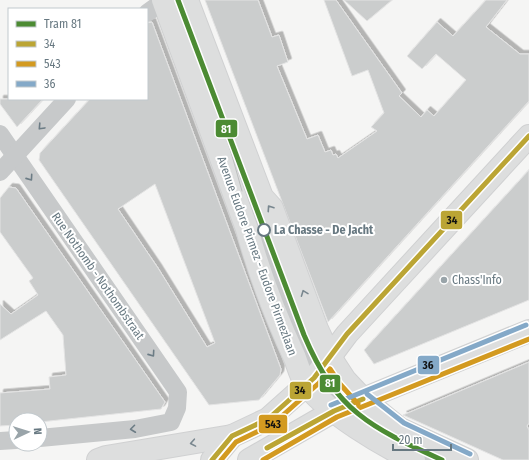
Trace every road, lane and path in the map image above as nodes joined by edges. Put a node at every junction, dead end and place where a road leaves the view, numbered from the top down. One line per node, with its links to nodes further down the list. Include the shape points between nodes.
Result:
1 (187, 0): 10 (main road, Avenue Eudore Pirmez - Eudore Pirmezlaan, one-way to 1, via 272,208 262,197)
2 (160, 3): 11 (main road, Avenue Eudore Pirmez - Eudore Pirmezlaan, via 247,229 287,342)
3 (195, 55): 11 (lane, Avenue Eudore Pirmez - Eudore Pirmezlaan, via 304,348)
4 (66, 100): 7 (street, one-way to 7)
5 (0, 134): 7 (street, Rue Nothomb - Nothombstraat)
6 (529, 136): 10 (main road, via 347,334)
7 (15, 156): 8 (street); 15 (street, Rue Nothomb - Nothombstraat, one-way to 15, via 178,392 178,408 171,422 135,429)
8 (0, 172)
9 (529, 332): 12 (main road)
10 (330, 357): 11 (main road); 12 (main road, Avenue Eudore Pirmez - Eudore Pirmezlaan, via 345,380)
11 (312, 380): 13 (main road, Avenue Eudore Pirmez - Eudore Pirmezlaan); 14 (main road, via 268,419)
12 (363, 399): 13 (main road); 21 (main road, Avenue Eudore Pirmez - Eudore Pirmezlaan, via 400,429)
13 (338, 409): 18 (main road); 19 (main road, Avenue Eudore Pirmez - Eudore Pirmezlaan, via 376,440); 20 (lane, via 377,433)
14 (232, 436): 16 (main road, one-way to 16); 17 (main road)
15 (48, 437)
16 (98, 460)
17 (212, 460)
18 (249, 460)
19 (414, 460)
20 (431, 460)
21 (467, 460)

